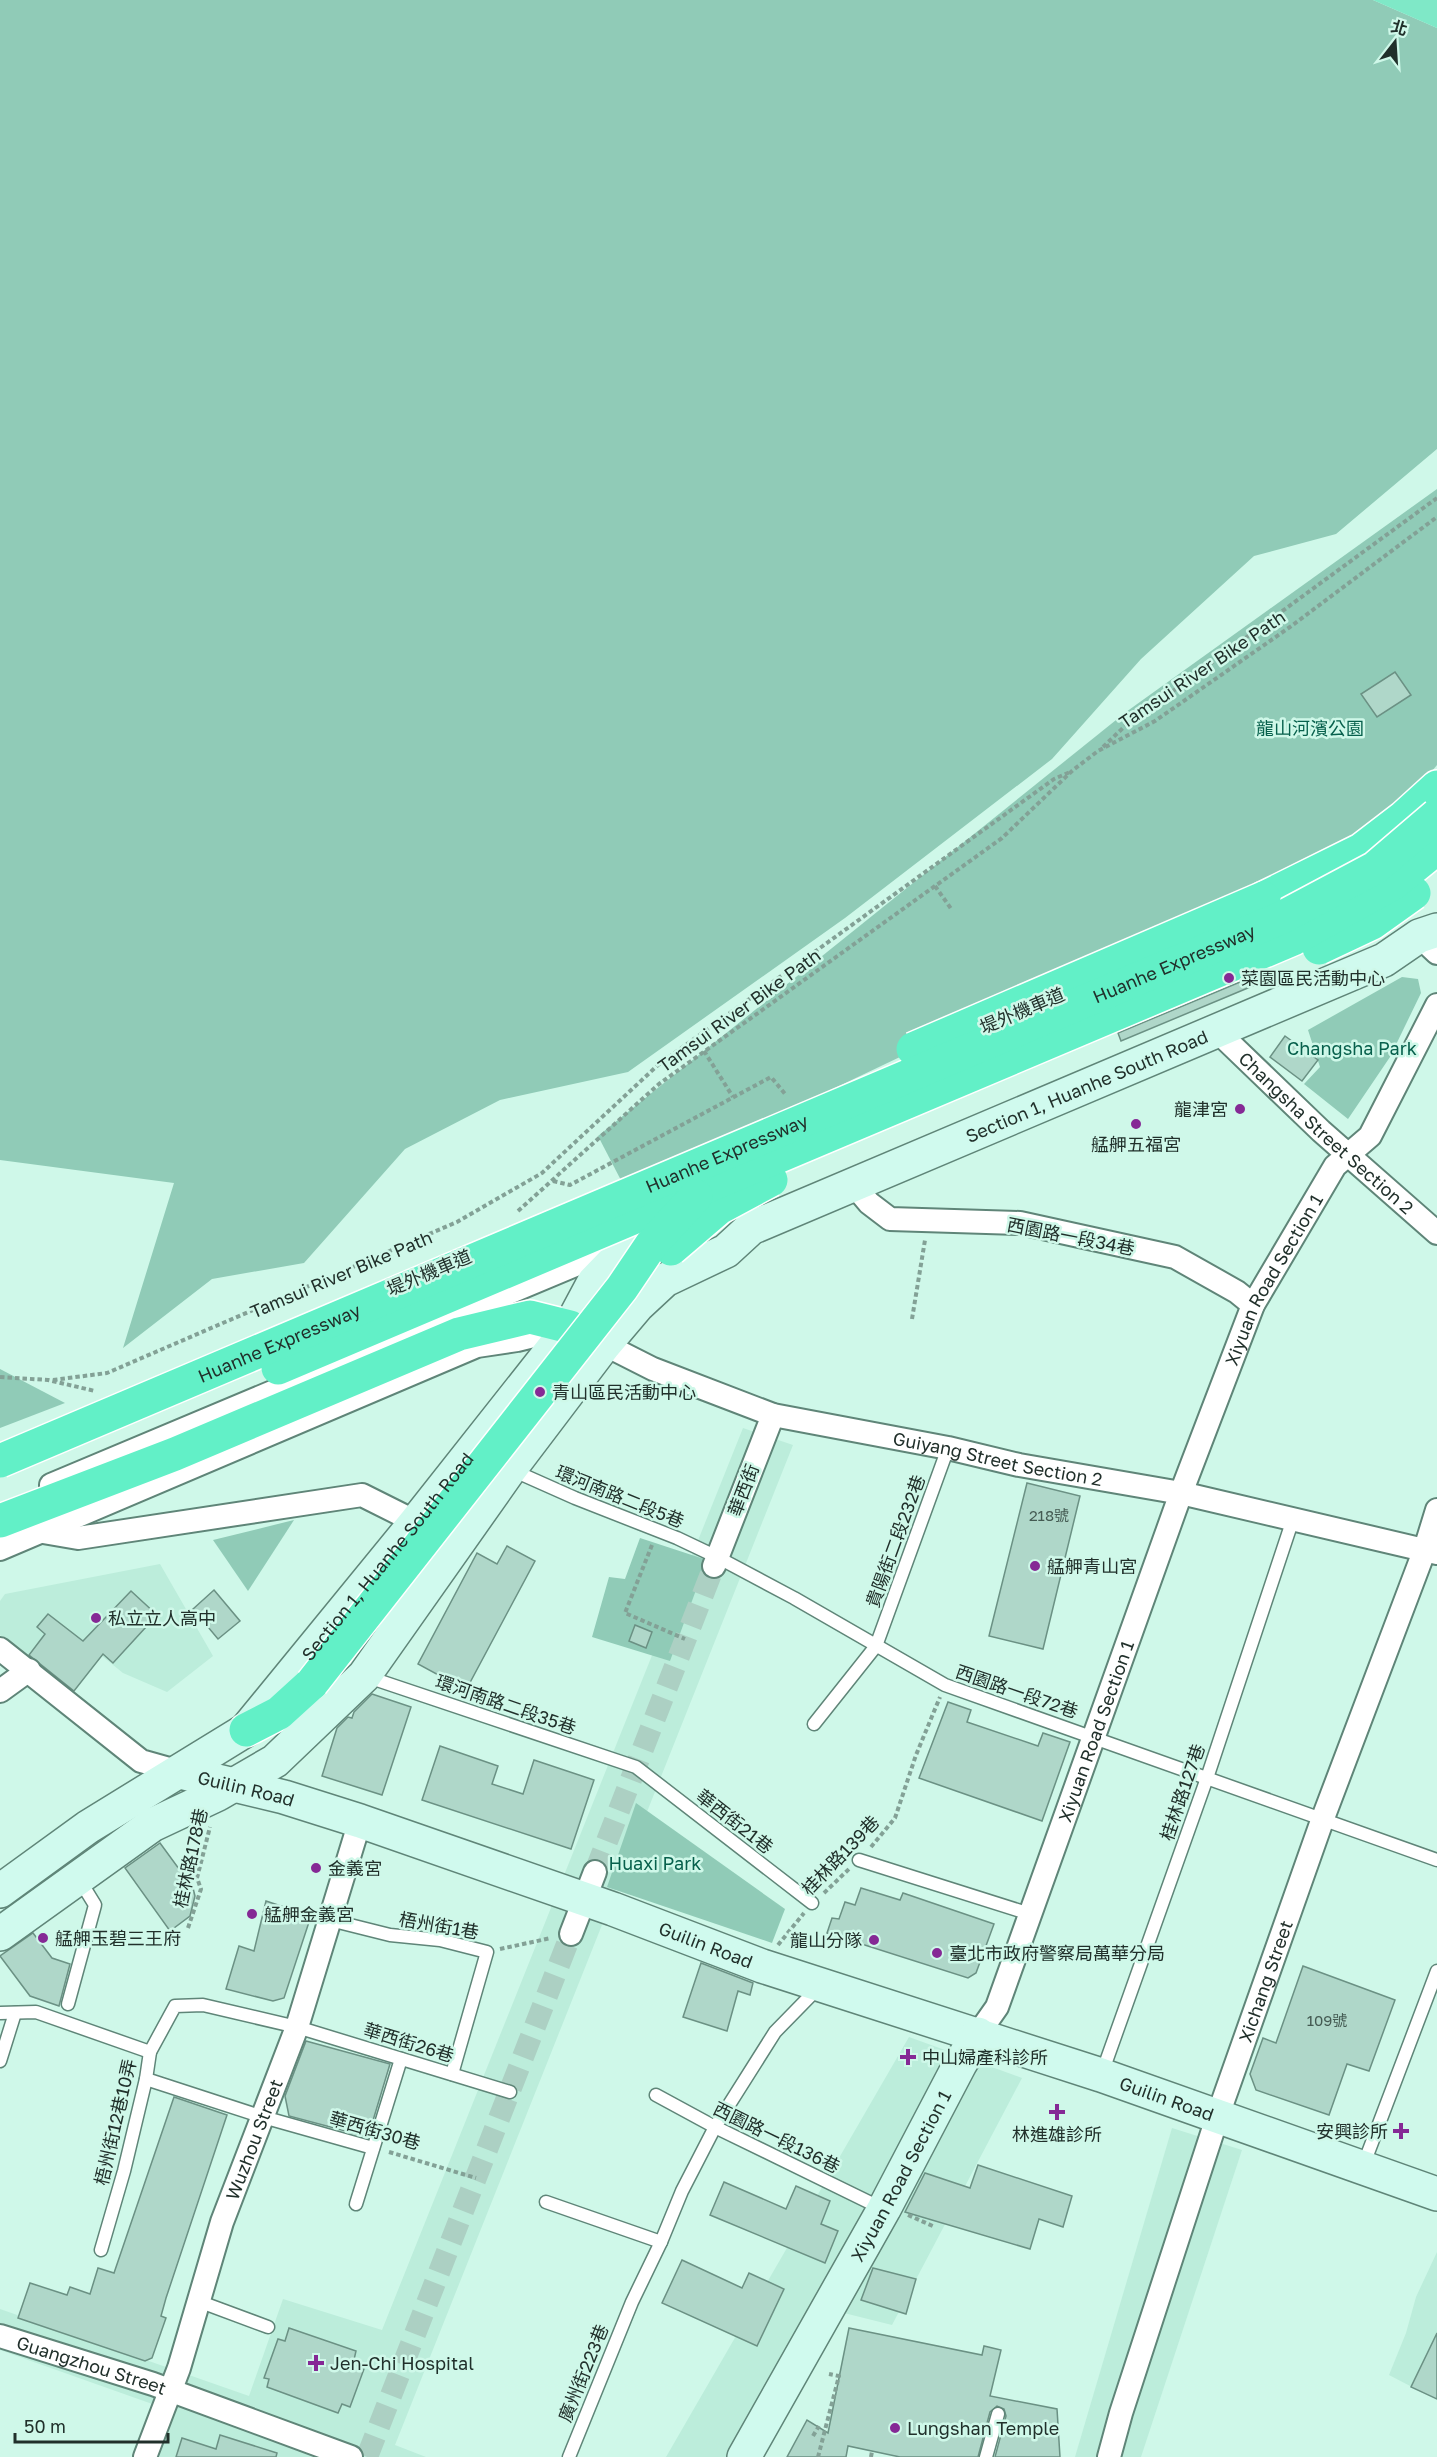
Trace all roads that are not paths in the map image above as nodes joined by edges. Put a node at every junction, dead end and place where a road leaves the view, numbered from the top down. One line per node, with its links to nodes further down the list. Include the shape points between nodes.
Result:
1 (1437, 787): 16 (highway, bridge, via 1352,855 1153,947 851,1075 801,1104 704,1187 651,1245)
2 (1437, 792): 10 (street, 堤外機車道, via 1366,852 1272,902 781,1113)
3 (1437, 814): 10 (street, 堤外機車道, via 1374,864 1279,916 788,1124); 22 (highway, Huanhe Expressway, bridge, via 1375,868 1281,918)
4 (1437, 848): 24 (highway, Huanhe Expressway, bridge, via 1394,883 1293,939)
5 (1437, 876): 16 (highway, bridge, via 1372,923 1286,964 774,1179 718,1209)
6 (1437, 906): 7 (street, Section 1, Huanhe South Road)
7 (1431, 940): 9 (street, Section 1, Huanhe South Road)
8 (1437, 1005): 11 (street, Xiyuan Road Section 1, via 1370,1136)
9 (1218, 1032): 11 (street, Changsha Street Section 2); 12 (street, Section 1, Huanhe South Road)
10 (724, 1144): 22 (street, 堤外機車道)
11 (1350, 1155): 14 (street, Changsha Street Section 2); 17 (street, Xiyuan Road Section 1, via 1335,1166)
12 (853, 1184): 13 (street, Section 1, Huanhe South Road); 17 (street, 西園路一段34巷, via 868,1203 890,1219 1020,1223 1175,1257)
13 (751, 1228): 15 (street, Section 1, Huanhe South Road, via 719,1226); 19 (street, Section 1, Huanhe South Road, via 726,1251 664,1280)
14 (1437, 1233)
15 (622, 1253): 18 (street, Section 1, Huanhe South Road, via 594,1282); 26 (street, via 575,1265)
16 (622, 1288): 41 (highway, bridge, via 312,1683 279,1713)
17 (1253, 1305): 25 (street, Xiyuan Road Section 1)
18 (570, 1327): 19 (street, Guiyang Street Section 2); 29 (highway, via 530,1317 459,1334 108,1481); 30 (street, Section 1, Huanhe South Road); 31 (street, via 477,1346)
19 (604, 1345): 20 (street, Guiyang Street Section 2, via 653,1369); 23 (street, Section 1, Huanhe South Road)
20 (773, 1415): 21 (street, Guiyang Street Section 2); 34 (street, 華西街)
21 (948, 1448): 25 (street, Guiyang Street Section 2, via 1019,1465); 35 (lane, 貴陽街二段232巷)
22 (1, 1454)
23 (510, 1469): 34 (lane, 環河南路二段5巷, via 658,1531); 38 (street, Section 1, Huanhe South Road)
24 (0, 1486)
25 (1181, 1493): 28 (street, Guiyang Street Section 2); 42 (street, Xiyuan Road Section 1)
26 (0, 1506)
27 (1437, 1510): 33 (street, Xichang Street)
28 (1293, 1519): 33 (street, Guiyang Street Section 2); 45 (lane, 桂林路127巷)
29 (0, 1521)
30 (416, 1522): 31 (street, via 362,1495 78,1538); 41 (street, Section 1, Huanhe South Road)
31 (43, 1532): 32 (street)
32 (0, 1549)
33 (1431, 1551): 47 (street, Xichang Street)
34 (716, 1561): 35 (lane, 西園路一段72巷, via 794,1598)
35 (876, 1646): 40 (lane, 貴陽街二段232巷); 42 (lane, 西園路一段72巷, via 945,1685)
36 (0, 1649): 37 (street, Guilin Road)
37 (29, 1670): 39 (street); 44 (street, Guilin Road, via 141,1761)
38 (364, 1676): 43 (lane, 環河南路二段35巷); 46 (street, Section 1, Huanhe South Road, via 275,1761)
39 (0, 1690)
40 (814, 1725)
41 (246, 1730): 44 (street, Section 1, Huanhe South Road)
42 (1094, 1737): 45 (lane, 西園路一段72巷); 55 (street, Xiyuan Road Section 1)
43 (636, 1767): 54 (lane, 華西街21巷)
44 (180, 1772): 46 (street, Guilin Road); 53 (street, Section 1, Huanhe South Road, via 88,1827)
45 (1207, 1778): 47 (lane, 西園路一段72巷); 71 (lane, 桂林路127巷)
46 (227, 1789): 48 (street, Guilin Road, via 284,1797); 51 (street, Section 1, Huanhe South Road, via 152,1825)
47 (1323, 1818): 50 (lane, 西園路一段72巷); 75 (street, Xichang Street)
48 (360, 1821): 52 (street, Guilin Road); 56 (street, Wuzhou Street)
49 (860, 1860): 55 (lane)
50 (1437, 1860)
51 (79, 1878): 57 (street, Section 1, Huanhe South Road); 61 (lane, via 95,1905)
52 (590, 1886): 58 (street); 60 (street, Guilin Road, via 762,1966)
53 (0, 1891)
54 (812, 1903)
55 (1030, 1914): 66 (street, Xiyuan Road Section 1, via 997,2007)
56 (330, 1920): 65 (street, Wuzhou Street); 70 (lane, 梧州街1巷, via 487,1952)
57 (0, 1934)
58 (571, 1934)
59 (1437, 1971): 79 (lane)
60 (821, 1985): 66 (street, Guilin Road); 77 (lane, 廣州街223巷, via 775,2032)
61 (68, 2004)
62 (175, 2006): 65 (lane, 華西街26巷, via 203,2006); 67 (lane, 梧州街12巷10弄)
63 (0, 2013): 64 (lane)
64 (15, 2013): 67 (lane, via 36,2012); 69 (lane)
65 (297, 2027): 68 (lane, 華西街26巷); 76 (street, Wuzhou Street)
66 (978, 2034): 71 (street, Guilin Road); 83 (street, Xiyuan Road Section 1)
67 (150, 2052): 72 (lane, 梧州街12巷10弄)
68 (401, 2059): 70 (lane, 華西街26巷); 78 (lane)
69 (0, 2061)
70 (452, 2074): 73 (lane, 華西街26巷)
71 (1101, 2075): 75 (street, Guilin Road)
72 (146, 2079): 76 (lane, 華西街30巷); 85 (lane, 梧州街12巷10弄)
73 (510, 2092)
74 (656, 2095): 77 (lane, 西園路一段136巷)
75 (1218, 2115): 79 (street, Guilin Road); 96 (street, Xichang Street)
76 (263, 2117): 78 (lane, 華西街30巷); 86 (street, Wuzhou Street, via 222,2222)
77 (715, 2127): 83 (lane, 西園路一段136巷); 84 (lane, 廣州街223巷)
78 (373, 2148): 82 (lane)
79 (1362, 2168): 80 (street, Guilin Road)
80 (1437, 2194)
81 (546, 2202): 84 (lane)
82 (356, 2204)
83 (884, 2209): 94 (street, Xiyuan Road Section 1)
84 (661, 2242): 93 (lane, 廣州街223巷, via 632,2302)
85 (101, 2250)
86 (198, 2301): 87 (lane); 89 (street, Wuzhou Street)
87 (268, 2327)
88 (1, 2340): 89 (street, Guangzhou Street)
89 (170, 2390): 91 (street, Wuzhou Street); 92 (street, Guangzhou Street)
90 (998, 2414): 95 (lane)
91 (145, 2457)
92 (351, 2457)
93 (569, 2457)
94 (744, 2457)
95 (986, 2457)
96 (1109, 2457)

